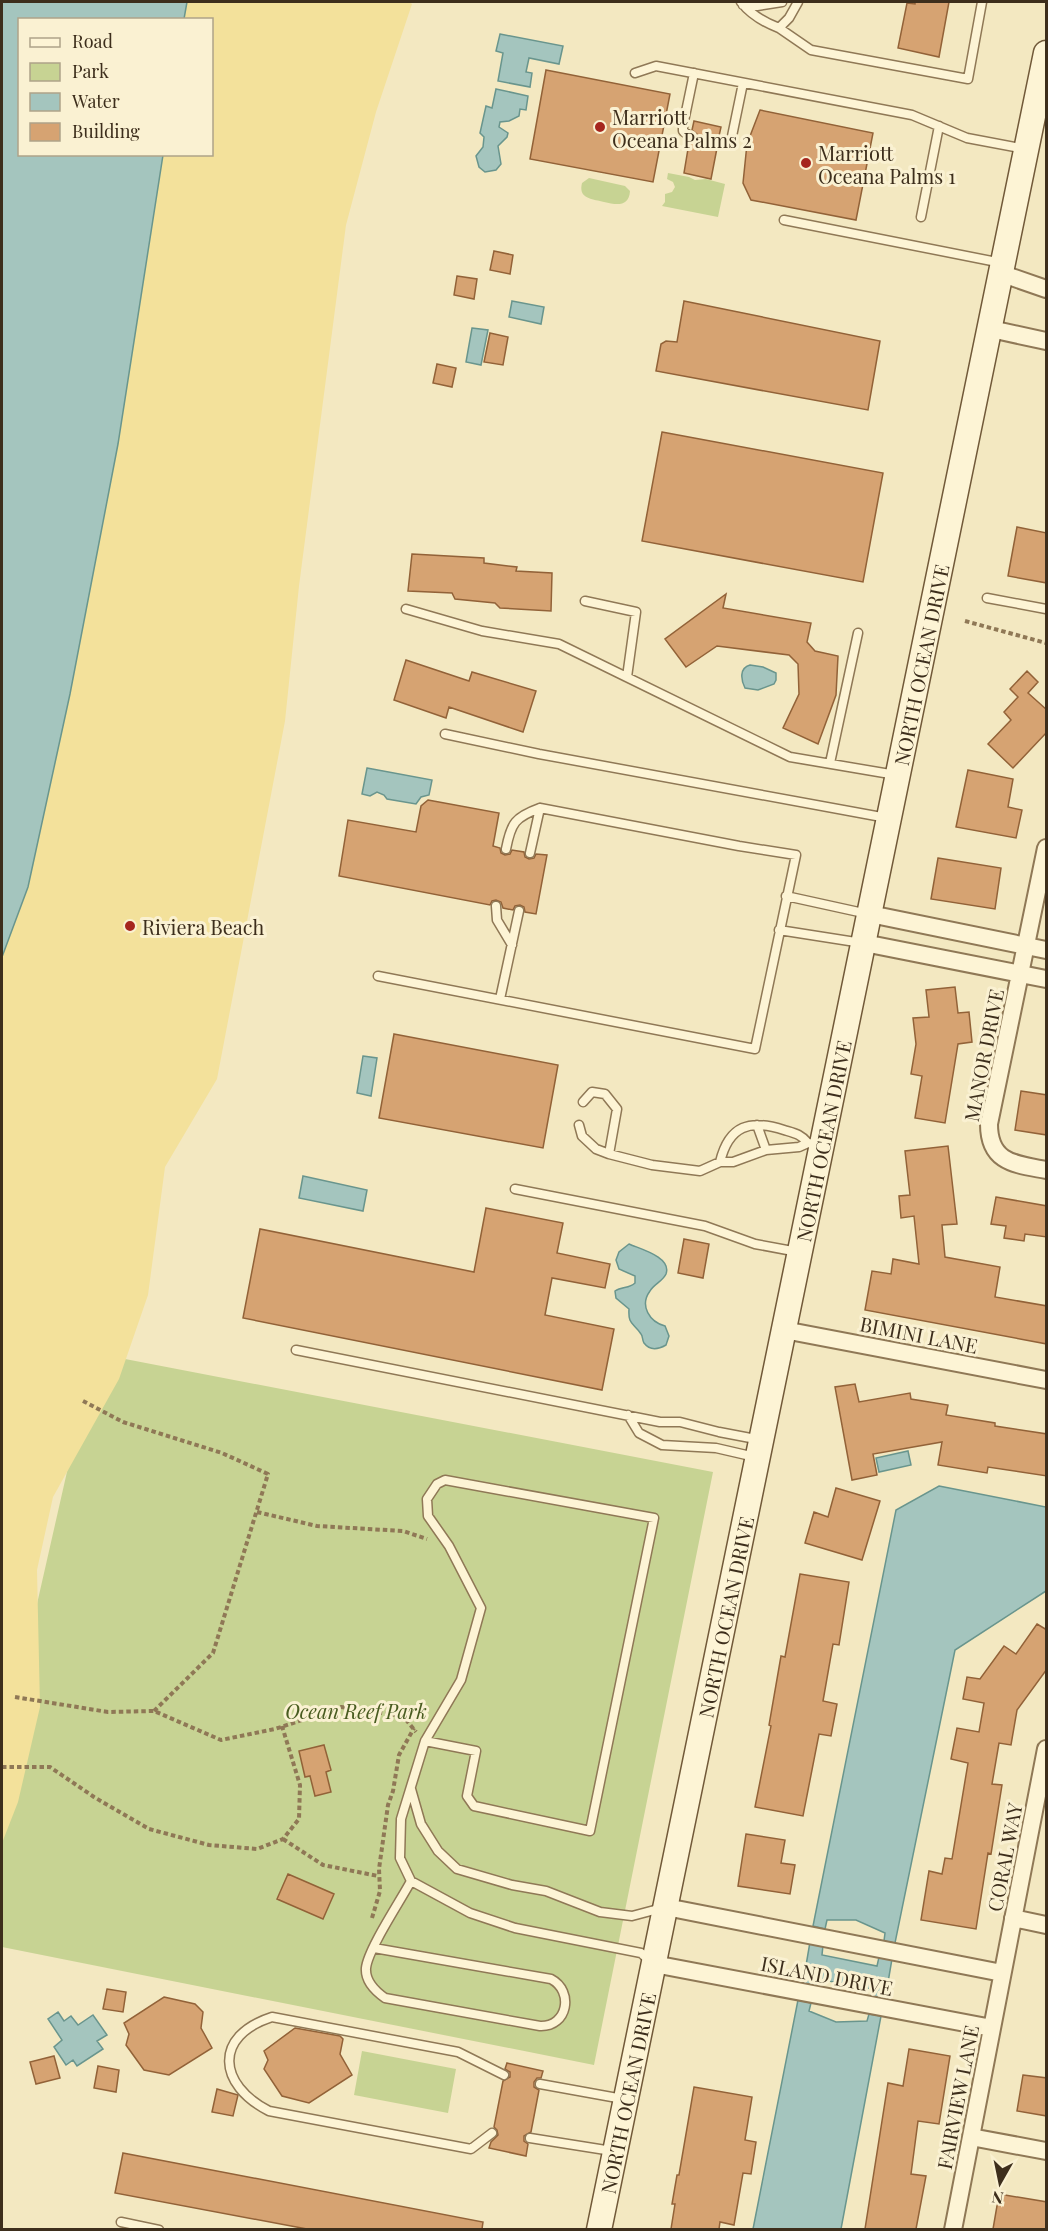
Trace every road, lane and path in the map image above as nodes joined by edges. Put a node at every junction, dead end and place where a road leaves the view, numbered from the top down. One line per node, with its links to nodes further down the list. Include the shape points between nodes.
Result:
1 (782, 2): 4 (lane, via 757,6)
2 (798, 2): 5 (lane)
3 (982, 2): 5 (lane, via 968,79 811,50)
4 (742, 3): 5 (lane, via 763,22)
5 (779, 28)
6 (1047, 53): 13 (main road, NORTH OCEAN DRIVE)
7 (635, 73): 8 (lane, via 656,66)
8 (694, 73): 9 (lane); 11 (lane, via 683,126)
9 (743, 83): 10 (lane, via 912,115); 12 (lane, via 731,141)
10 (939, 126): 13 (lane, via 967,138); 14 (lane)
11 (691, 137)
12 (718, 142)
13 (1027, 149): 16 (main road, NORTH OCEAN DRIVE)
14 (921, 217)
15 (784, 220): 16 (lane)
16 (1003, 268): 17 (street); 18 (main road, NORTH OCEAN DRIVE)
17 (1047, 289)
18 (991, 329): 19 (street); 30 (main road, NORTH OCEAN DRIVE)
19 (1047, 342)
20 (987, 598): 23 (lane)
21 (585, 601): 27 (lane, via 636,612)
22 (406, 609): 27 (lane, via 482,631 560,644)
23 (1047, 609)
24 (966, 621): 26 (path)
25 (858, 633): 29 (lane)
26 (1047, 643)
27 (627, 677): 29 (lane, via 790,757)
28 (445, 734): 32 (lane)
29 (830, 763): 30 (lane)
30 (898, 776): 32 (main road, NORTH OCEAN DRIVE)
31 (540, 808): 34 (lane, via 513,823); 35 (lane); 36 (lane, via 796,855)
32 (890, 818): 39 (main road, NORTH OCEAN DRIVE)
33 (1047, 848): 43 (street, MANOR DRIVE)
34 (506, 849)
35 (530, 853)
36 (786, 896): 39 (lane); 40 (lane)
37 (496, 906): 42 (lane, via 497,920)
38 (519, 911): 42 (lane)
39 (870, 914): 41 (main road, NORTH OCEAN DRIVE); 43 (street)
40 (779, 930): 41 (lane); 48 (lane, via 755,1049)
41 (864, 943): 45 (street); 52 (main road, NORTH OCEAN DRIVE)
42 (512, 945): 48 (lane)
43 (1026, 946): 44 (street); 45 (street, MANOR DRIVE)
44 (1047, 950)
45 (1020, 974): 47 (street); 56 (street, MANOR DRIVE, via 988,1124 989,1137 1000,1157 1012,1164)
46 (378, 976): 48 (lane)
47 (1047, 979)
48 (500, 999)
49 (583, 1102): 54 (lane, via 592,1092 605,1094 617,1109)
50 (579, 1125): 54 (lane, via 582,1136 596,1149)
51 (757, 1125): 52 (lane, via 801,1135); 53 (lane); 55 (lane, via 734,1133 727,1140)
52 (815, 1144): 53 (lane); 58 (main road, NORTH OCEAN DRIVE)
53 (766, 1150): 55 (lane, via 733,1162)
54 (609, 1154): 55 (lane, via 700,1171)
55 (720, 1162)
56 (1047, 1170)
57 (515, 1190): 58 (lane, via 705,1226 754,1244)
58 (800, 1253): 59 (main road, NORTH OCEAN DRIVE)
59 (784, 1330): 61 (street, BIMINI LANE); 64 (main road, NORTH OCEAN DRIVE)
60 (296, 1350): 63 (lane)
61 (1047, 1380)
62 (83, 1401): 65 (path, via 123,1422 222,1453 268,1474)
63 (628, 1415): 64 (lane, via 719,1432); 64 (lane, via 639,1433 662,1445)
64 (760, 1449): 79 (main road, NORTH OCEAN DRIVE)
65 (257, 1512): 66 (path, via 316,1526 403,1531); 69 (path, via 213,1653)
66 (449, 1546): 68 (lane, via 481,1608 461,1680); 72 (lane, via 428,1516 428,1499 437,1484 445,1480 654,1518 590,1831 474,1806 467,1797 476,1751)
67 (15, 1697): 69 (path, via 108,1712)
68 (449, 1701): 70 (path); 72 (lane)
69 (154, 1711): 71 (path, via 221,1740)
70 (403, 1716): 71 (path, via 341,1707); 72 (path)
71 (282, 1726): 76 (path, via 300,1785 299,1819)
72 (425, 1741): 75 (lane)
73 (1047, 1749): 80 (street, CORAL WAY)
74 (2, 1767): 76 (path, via 50,1767 149,1829 209,1845 257,1849)
75 (410, 1786): 78 (lane, via 401,1818 400,1858); 79 (lane, via 421,1824 438,1851 457,1869 546,1891 600,1912 632,1916)
76 (283, 1839): 77 (path, via 323,1866)
77 (378, 1876)
78 (411, 1881): 82 (lane); 83 (lane, via 470,1913 515,1928 641,1953)
79 (666, 1908): 83 (main road, NORTH OCEAN DRIVE); 84 (street, ISLAND DRIVE)
80 (1013, 1918): 81 (street); 84 (street, CORAL WAY)
81 (1047, 1925)
82 (374, 1948): 82 (lane, via 366,1968 369,1982 384,1998 540,2026 557,2023 563,2012 564,1989 551,1979)
83 (654, 1964): 85 (street, ISLAND DRIVE); 88 (main road, NORTH OCEAN DRIVE)
84 (1002, 1973): 85 (street, FAIRVIEW LANE)
85 (992, 2028): 90 (street, FAIRVIEW LANE)
86 (504, 2075): 89 (lane, via 458,2052 272,2017 239,2035 229,2060 233,2080 254,2104 269,2111 471,2149)
87 (540, 2084): 88 (lane)
88 (626, 2100): 93 (main road, NORTH OCEAN DRIVE)
89 (492, 2133)
90 (971, 2137): 92 (street); 97 (street, FAIRVIEW LANE)
91 (530, 2138): 93 (lane)
92 (1047, 2151)
93 (615, 2152): 96 (main road, NORTH OCEAN DRIVE)
94 (121, 2222): 95 (lane)
95 (159, 2229)
96 (599, 2229)
97 (953, 2229)

